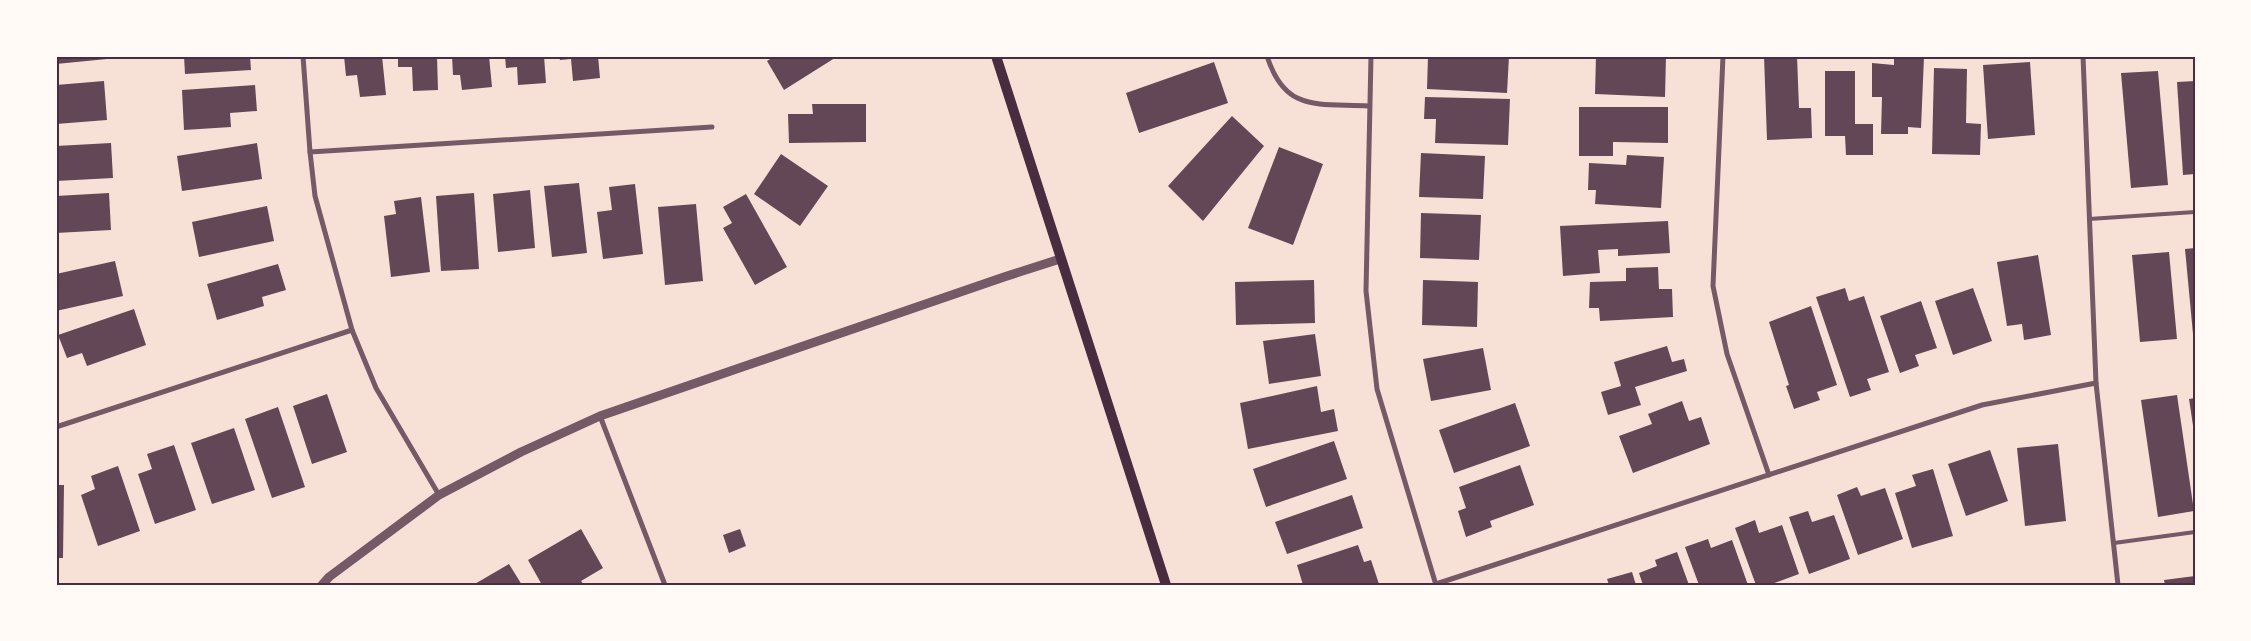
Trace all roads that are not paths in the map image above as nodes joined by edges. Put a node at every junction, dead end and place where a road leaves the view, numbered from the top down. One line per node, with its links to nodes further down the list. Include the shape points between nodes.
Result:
1 (303, 56): 9 (street)
2 (996, 56): 12 (main road)
3 (1267, 56): 7 (street, via 1280,86 1292,97 1307,102)
4 (1371, 56): 7 (street)
5 (1723, 56): 17 (street, via 1713,286 1727,354)
6 (2083, 56): 11 (street)
7 (1368, 106): 21 (street, via 1366,291 1377,389)
8 (712, 126): 9 (street)
9 (310, 152): 13 (street, via 315,196)
10 (2195, 212): 11 (lane)
11 (2089, 219): 14 (street)
12 (1060, 259): 15 (street); 24 (main road)
13 (352, 330): 16 (street); 18 (street, via 376,388)
14 (2096, 383): 17 (street, via 1982,405); 20 (street)
15 (600, 416): 18 (street); 23 (street)
16 (56, 427)
17 (1769, 475): 21 (street)
18 (439, 494): 22 (street)
19 (2195, 532): 20 (lane)
20 (2114, 543): 25 (street)
21 (1436, 584)
22 (322, 585)
23 (665, 585)
24 (1166, 585)
25 (2118, 585)

